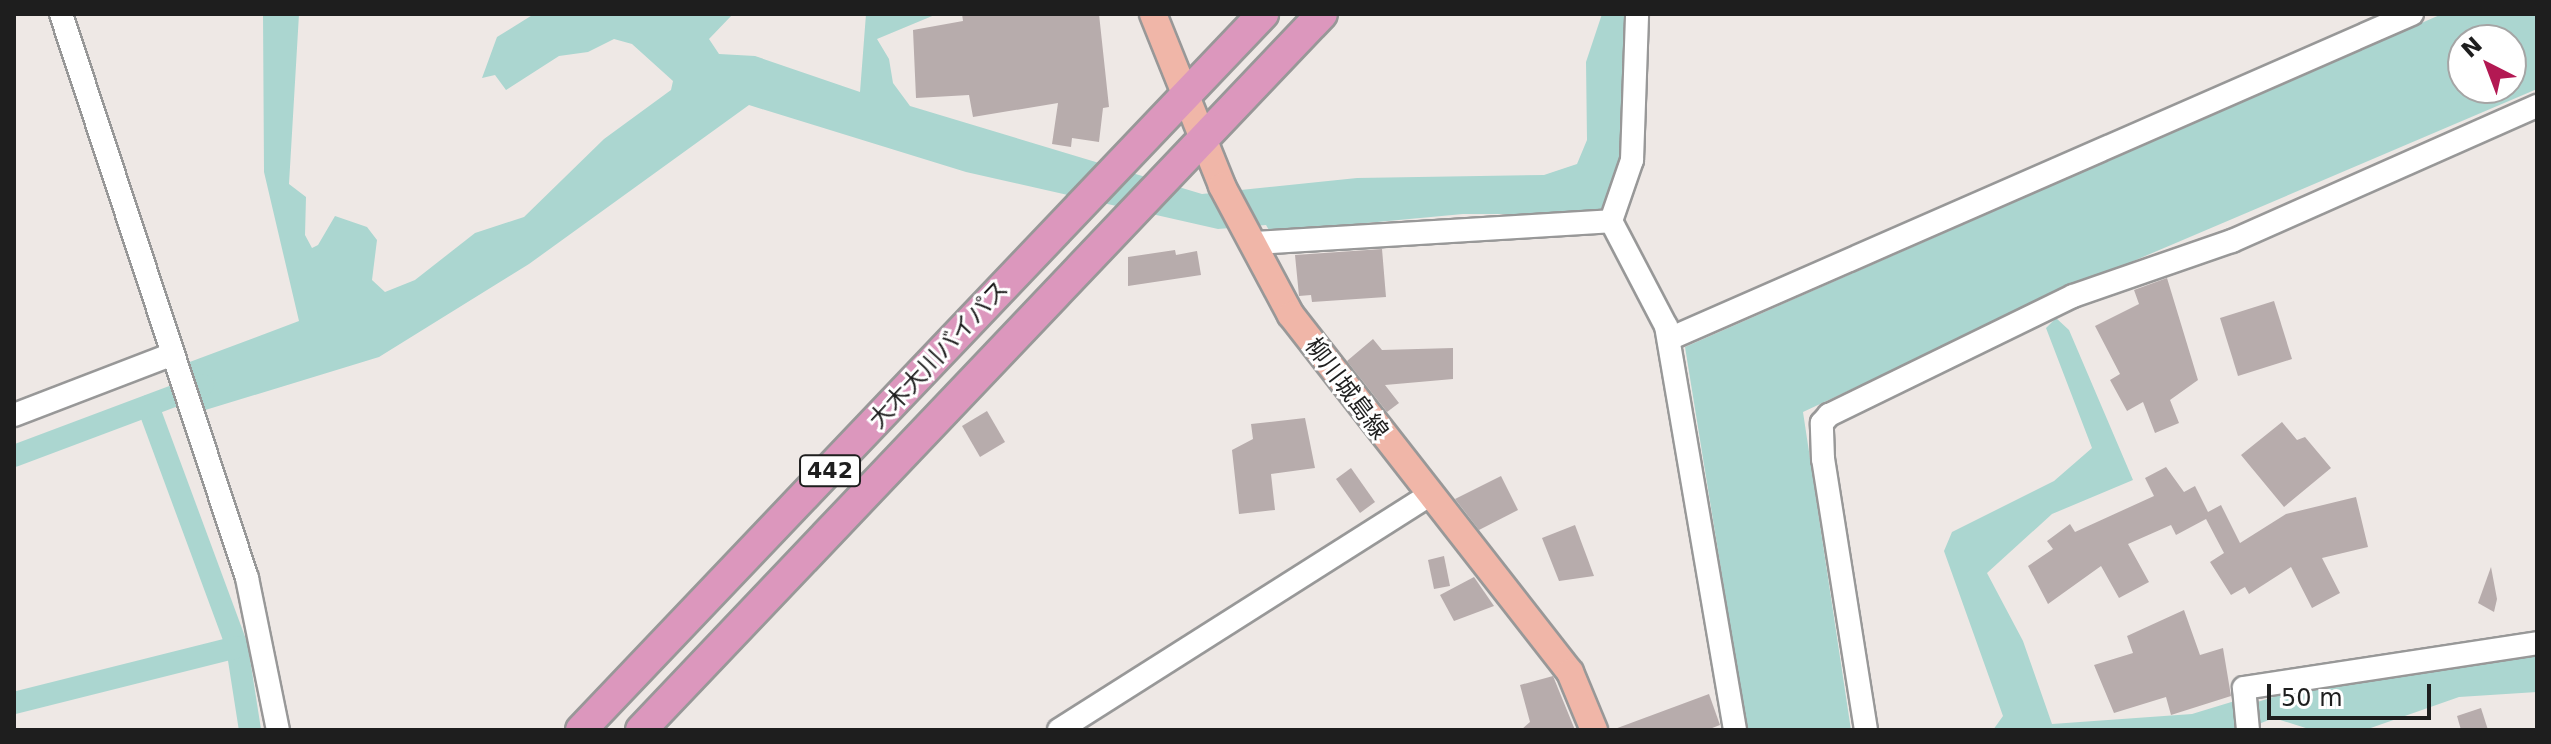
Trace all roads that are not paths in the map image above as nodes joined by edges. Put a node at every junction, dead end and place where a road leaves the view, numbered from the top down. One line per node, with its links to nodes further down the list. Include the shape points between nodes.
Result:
1 (61, 14): 13 (street)
2 (1153, 14): 7 (main road, 柳川城島線)
3 (1263, 14): 7 (highway, 大木大川バイパス / 442)
4 (1322, 14): 9 (highway, 大木大川バイパス / 442)
5 (1637, 14): 10 (street, via 1632,160)
6 (2412, 14): 12 (street)
7 (1186, 92): 9 (main road, 柳川城島線); 18 (highway, 大木大川バイパス / 442)
8 (2537, 106): 23 (street, via 2232,241 2073,296 1829,415 1822,423 1823,459)
9 (1204, 142): 11 (main road, 柳川城島線); 19 (highway, 大木大川バイパス / 442)
10 (1611, 221): 11 (street); 12 (street)
11 (1250, 238): 15 (main road, 柳川城島線, via 1330,370)
12 (1669, 339): 22 (street)
13 (175, 359): 14 (street); 17 (street, via 247,578)
14 (14, 415)
15 (1429, 495): 20 (street); 21 (main road, 柳川城島線, via 1570,672)
16 (2537, 643): 24 (street, via 2244,688)
17 (278, 730)
18 (581, 730)
19 (641, 730)
20 (1059, 730)
21 (1594, 730)
22 (1735, 730)
23 (1866, 730)
24 (2248, 730)

